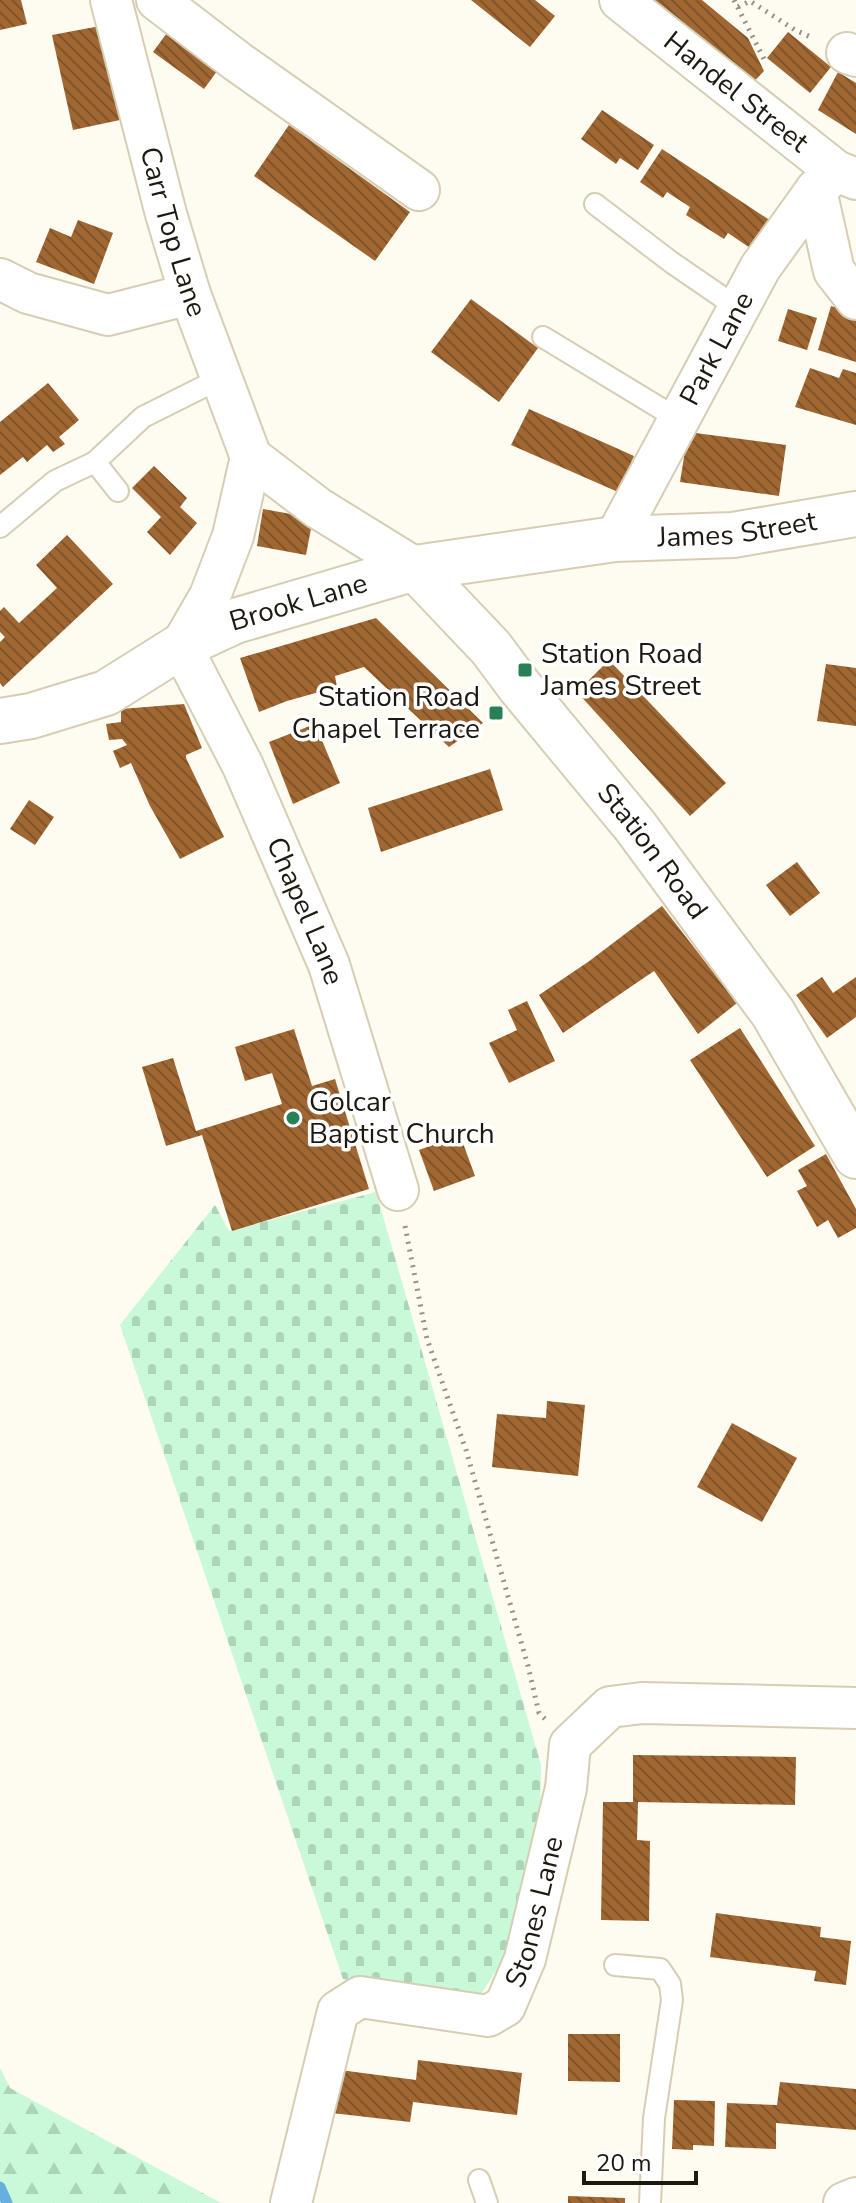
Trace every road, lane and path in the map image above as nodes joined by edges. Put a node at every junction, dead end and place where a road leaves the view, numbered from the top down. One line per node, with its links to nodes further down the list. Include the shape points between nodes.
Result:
1 (111, 0): 10 (street, Carr Top Lane)
2 (157, 0): 7 (street)
3 (620, 0): 6 (street, Handel Street)
4 (738, 7): 5 (path, via 750,1 795,30)
5 (851, 54)
6 (836, 180): 11 (street, via 834,271); 12 (street, Park Lane, via 760,268)
7 (419, 190)
8 (595, 204): 12 (lane)
9 (0, 279): 10 (street, via 28,293 108,315)
10 (190, 294): 14 (street, Carr Top Lane)
11 (856, 299)
12 (738, 308): 15 (street, Park Lane)
13 (543, 337): 15 (lane)
14 (221, 378): 16 (street, Carr Top Lane); 17 (lane, via 143,417)
15 (678, 419): 21 (street, Park Lane)
16 (251, 457): 22 (street, via 318,508); 23 (street, via 233,536 210,596)
17 (95, 462): 18 (lane); 20 (lane, via 55,481)
18 (118, 491)
19 (856, 514): 21 (street, James Street, via 733,535)
20 (0, 527)
21 (615, 539): 22 (street, Brook Lane)
22 (415, 568): 23 (street, Brook Lane, via 235,621); 25 (street, Station Road, via 491,648 635,826 773,1013)
23 (181, 646): 24 (street, Brook Lane, via 106,693); 26 (street, Chapel Lane, via 243,766 329,965)
24 (0, 721)
25 (856, 1156)
26 (398, 1190): 28 (path, via 427,1339 466,1450 539,1713)
27 (856, 1708): 28 (street, via 642,1703 610,1707)
28 (570, 1745): 32 (street, Stones Lane, via 566,1788 541,1897 525,1959 505,2006 488,2016 360,1997 338,2011)
29 (615, 1965): 34 (lane, via 660,1969 670,1984)
30 (479, 2180): 33 (lane)
31 (856, 2198): 35 (street)
32 (291, 2203)
33 (487, 2203)
34 (650, 2203)
35 (844, 2203)

